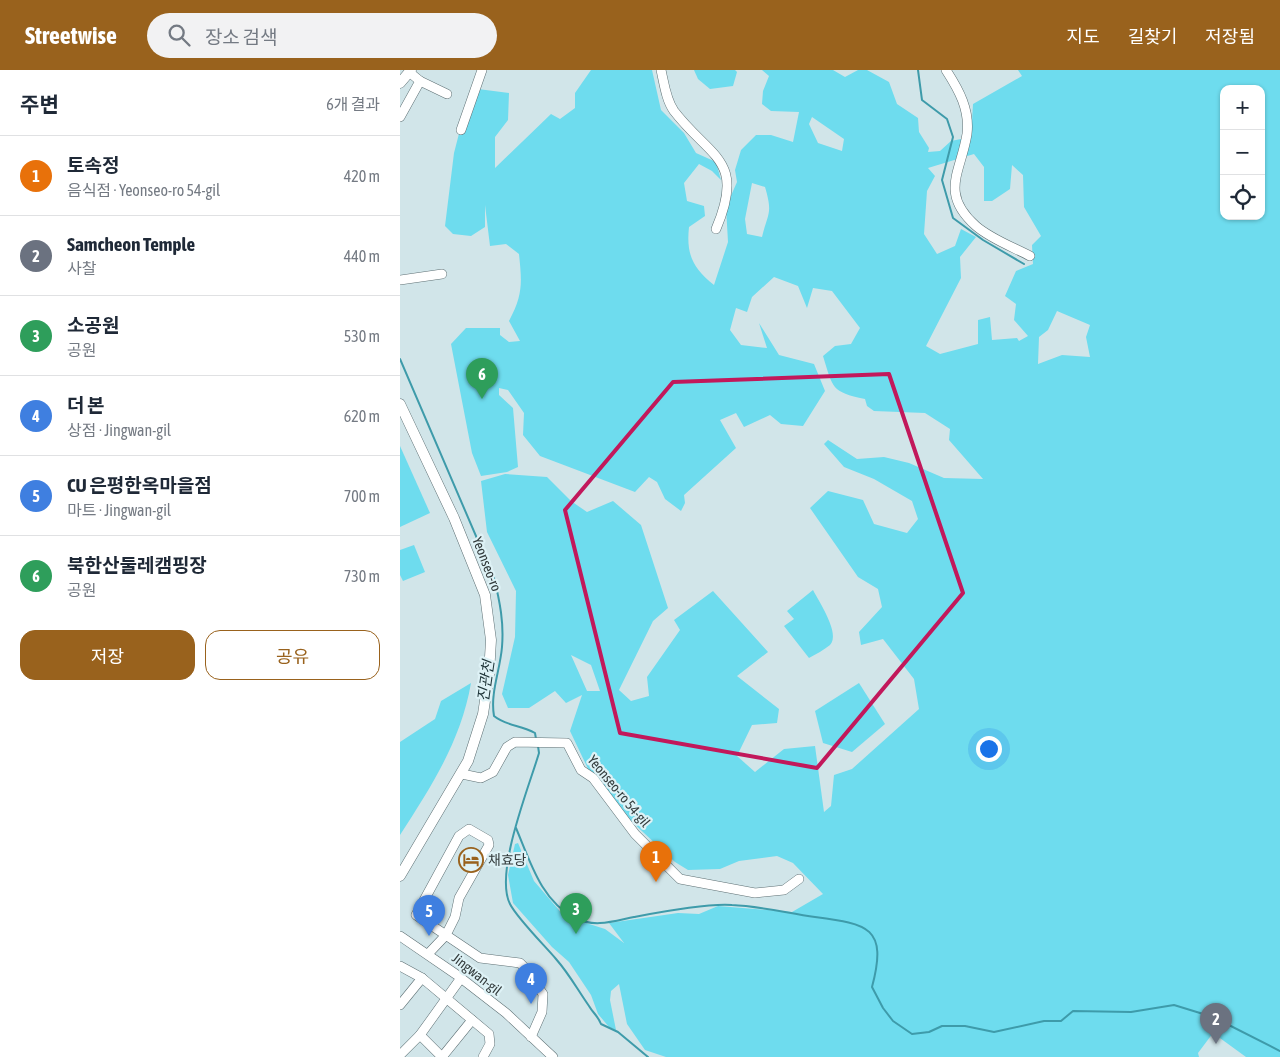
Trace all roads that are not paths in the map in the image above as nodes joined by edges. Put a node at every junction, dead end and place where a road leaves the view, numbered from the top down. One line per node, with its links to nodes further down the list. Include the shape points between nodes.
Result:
1 (482, 70): 9 (street)
2 (661, 70): 10 (street, via 673,110 723,164 725,208)
3 (946, 70): 11 (street, via 962,95 966,113 967,134 954,181 963,210 982,230)
4 (410, 71): 5 (street); 6 (main road)
5 (420, 81): 7 (street); 8 (street)
6 (400, 83)
7 (447, 94)
8 (400, 117)
9 (461, 130)
10 (716, 229)
11 (1030, 256)
12 (442, 274): 13 (street)
13 (400, 280)
14 (400, 404): 15 (main road, Yeonseo-ro, via 454,518 485,595 491,640 489,674 476,740)
15 (462, 774): 16 (main road, Yeonseo-ro); 17 (street, Yeonseo-ro 54-gil, via 481,778 493,772 507,747 515,742 567,743 581,770 593,778 635,834 680,879 755,893 784,890)
16 (400, 876)
17 (799, 879)
18 (446, 935): 18 (street, Jingwan-gil, via 456,918 458,898 489,845 488,840 469,828 459,836 416,915); 20 (street, Jingwan-gil); 28 (street, Jingwan-gil, via 480,958 520,963 525,968 543,994 542,1012)
19 (400, 936): 20 (street, Jingwan-gil)
20 (428, 954): 23 (street, Jingwan-gil)
21 (400, 966): 22 (street)
22 (422, 978): 24 (street); 25 (street)
23 (461, 978): 24 (street); 28 (street, Jingwan-gil, via 506,1013)
24 (446, 998): 26 (street); 27 (street)
25 (400, 1005)
26 (472, 1020): 30 (street); 31 (street, via 489,1034 490,1044)
27 (420, 1035): 29 (street); 30 (street)
28 (530, 1037): 32 (street, Jingwan-gil)
29 (400, 1055)
30 (442, 1057)
31 (483, 1057)
32 (553, 1057)

